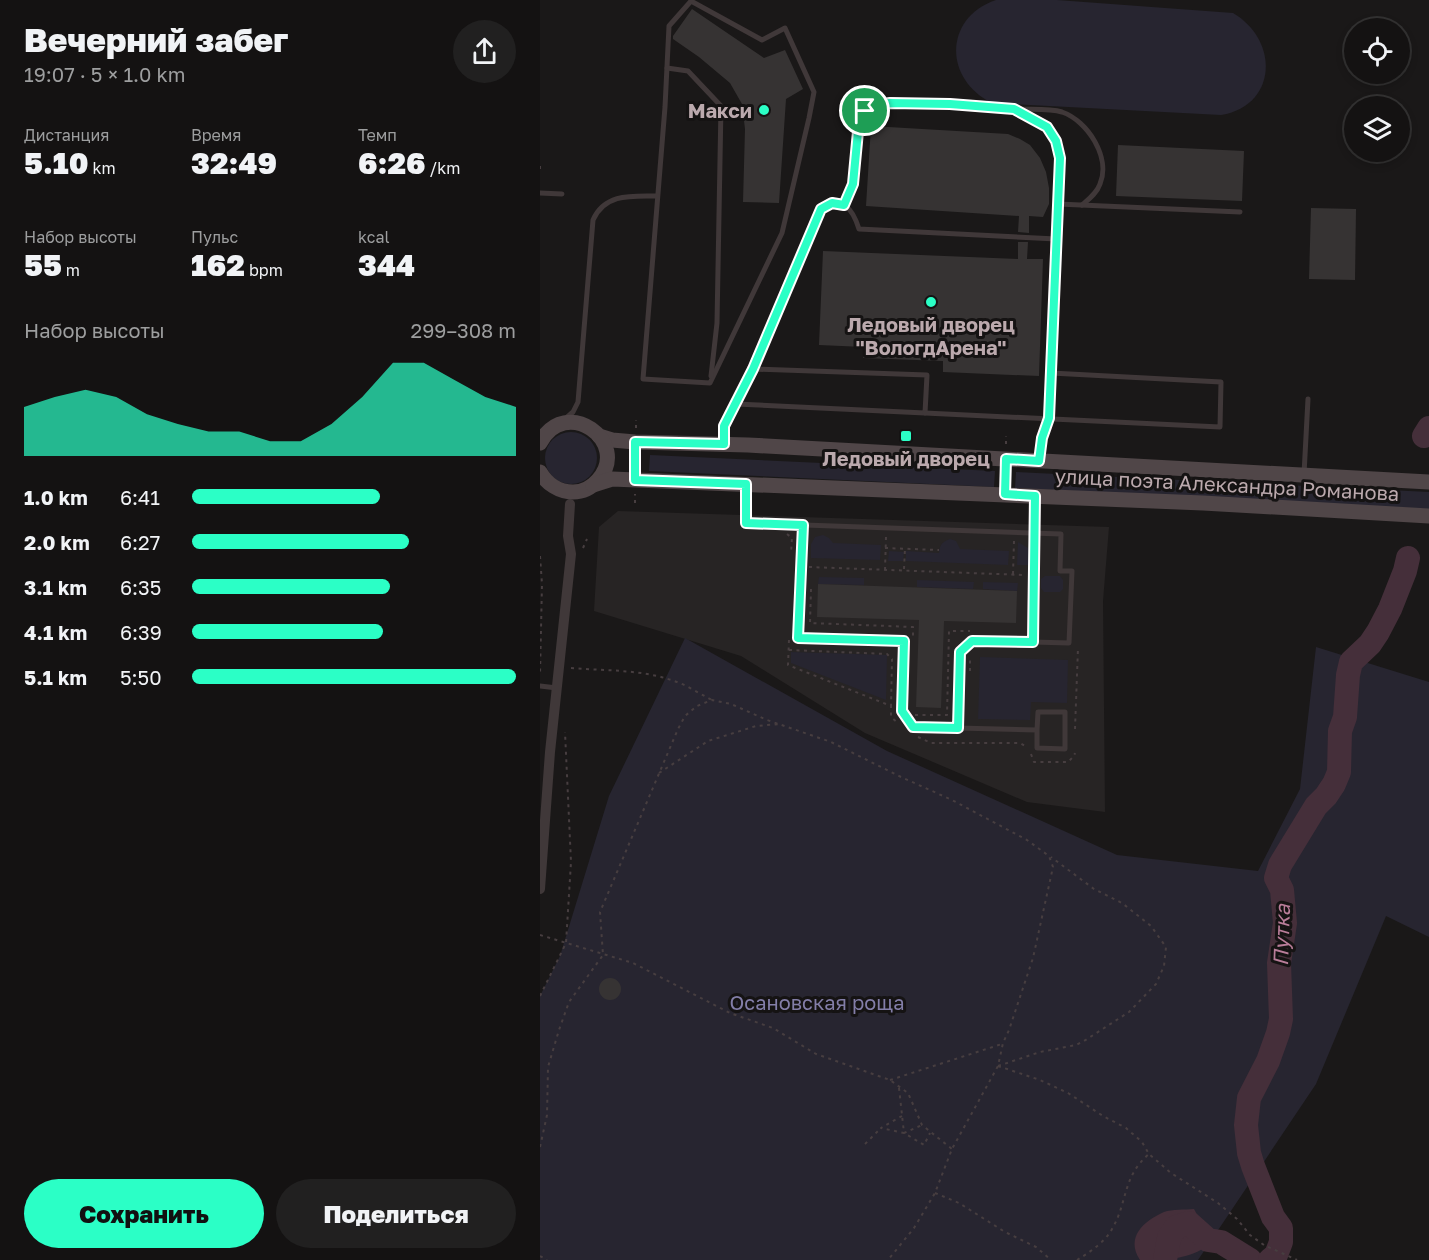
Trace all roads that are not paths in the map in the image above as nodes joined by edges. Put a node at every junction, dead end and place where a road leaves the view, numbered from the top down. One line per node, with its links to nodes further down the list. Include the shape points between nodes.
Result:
1 (667, 68): 5 (lane); 13 (lane, via 688,71 721,106 717,324); 13 (lane, via 669,26 691,1 762,40 785,28 814,92 782,233)
2 (1014, 109): 6 (lane, via 1047,127 1056,141 1060,158); 7 (lane, via 890,103 865,111 859,121 853,184); 8 (lane, via 1060,111 1089,134 1100,153 1103,173 1095,192)
3 (540, 193): 4 (lane)
4 (562, 195)
5 (657, 196): 13 (lane, via 643,379); 16 (lane, via 619,196 600,208 593,220 578,402)
6 (1058, 204): 8 (lane); 10 (lane)
7 (844, 205): 10 (lane, via 854,212 859,229); 11 (lane, via 832,203 821,209)
8 (1082, 205): 9 (lane)
9 (1240, 212)
10 (1056, 239): 12 (lane)
11 (753, 369): 15 (lane); 17 (lane, via 927,375)
12 (1051, 373): 18 (lane); 18 (lane, via 1221,382 1220,427)
13 (710, 383)
14 (1308, 399): 25 (lane)
15 (736, 404): 17 (lane); 22 (lane, via 724,426)
16 (574, 406): 19 (lane, via 573,412); 20 (lane, via 580,419)
17 (925, 413): 18 (lane)
18 (1049, 418): 23 (lane)
19 (551, 428): 20 (main road, улица поэта Александра Романова, via 574,422); 21 (main road)
20 (593, 431): 22 (main road, улица поэта Александра Романова, via 612,440); 28 (main road, via 606,450 606,465)
21 (540, 443)
22 (724, 444): 23 (main road, улица поэта Александра Романова)
23 (1039, 461): 25 (main road, улица поэта Александра Романова)
24 (540, 472): 30 (main road, via 547,482)
25 (1304, 476): 26 (main road, улица поэта Александра Романова)
26 (1429, 482)
27 (746, 484): 28 (main road, улица поэта Александра Романова, via 612,480); 29 (main road, улица поэта Александра Романова); 32 (lane, via 746,523)
28 (592, 485): 30 (main road, улица поэта Александра Романова)
29 (1035, 496): 31 (main road, улица поэта Александра Романова); 33 (lane)
30 (574, 498): 36 (street)
31 (1429, 516)
32 (803, 525): 33 (lane); 37 (lane, via 798,638 904,641 902,711 913,727)
33 (1035, 533): 34 (lane); 34 (lane, via 1061,534 1060,571 1072,572 1069,643)
34 (1033, 642): 37 (lane, via 972,641 960,652)
35 (540, 686): 36 (lane)
36 (557, 688): 39 (street)
37 (958, 728): 38 (lane)
38 (1037, 730): 38 (lane, via 1037,748 1065,748 1065,712 1038,712)
39 (540, 890)

